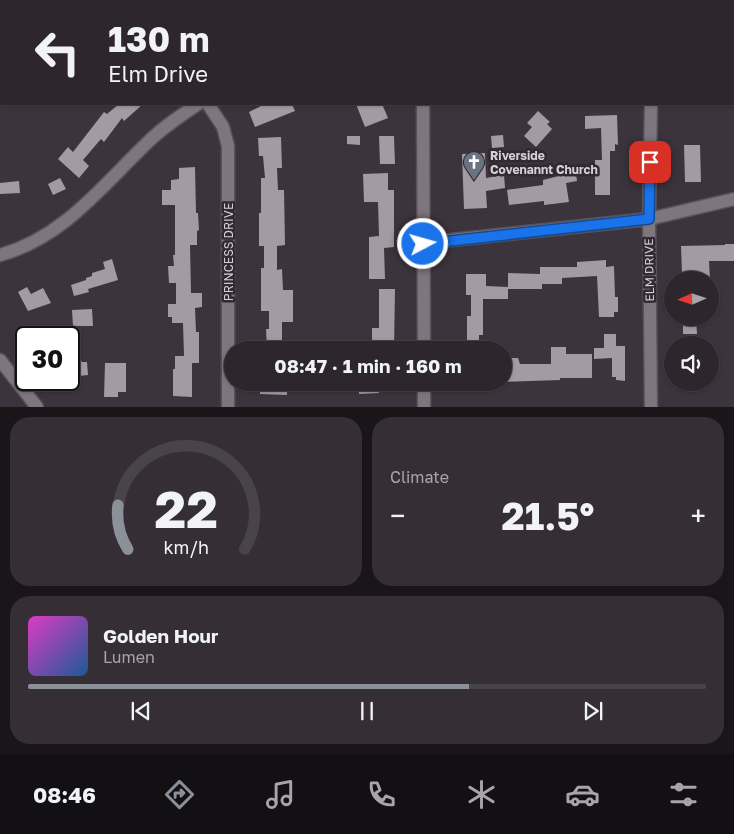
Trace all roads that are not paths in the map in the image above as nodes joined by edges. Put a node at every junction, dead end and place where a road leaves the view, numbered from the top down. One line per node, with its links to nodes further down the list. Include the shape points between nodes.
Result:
1 (196, 105): 8 (street, via 147,142 67,221 36,240)
2 (209, 105): 13 (street, PRINCESS DRIVE, via 223,127 228,146)
3 (423, 105): 7 (street)
4 (651, 105): 6 (street, ELM DRIVE)
5 (734, 199): 6 (street)
6 (649, 219): 7 (street); 15 (street, ELM DRIVE)
7 (423, 244): 9 (street)
8 (0, 255)
9 (424, 341)
10 (0, 360): 12 (street)
11 (424, 391): 14 (street)
12 (38, 406)
13 (228, 406)
14 (424, 406)
15 (651, 406)

